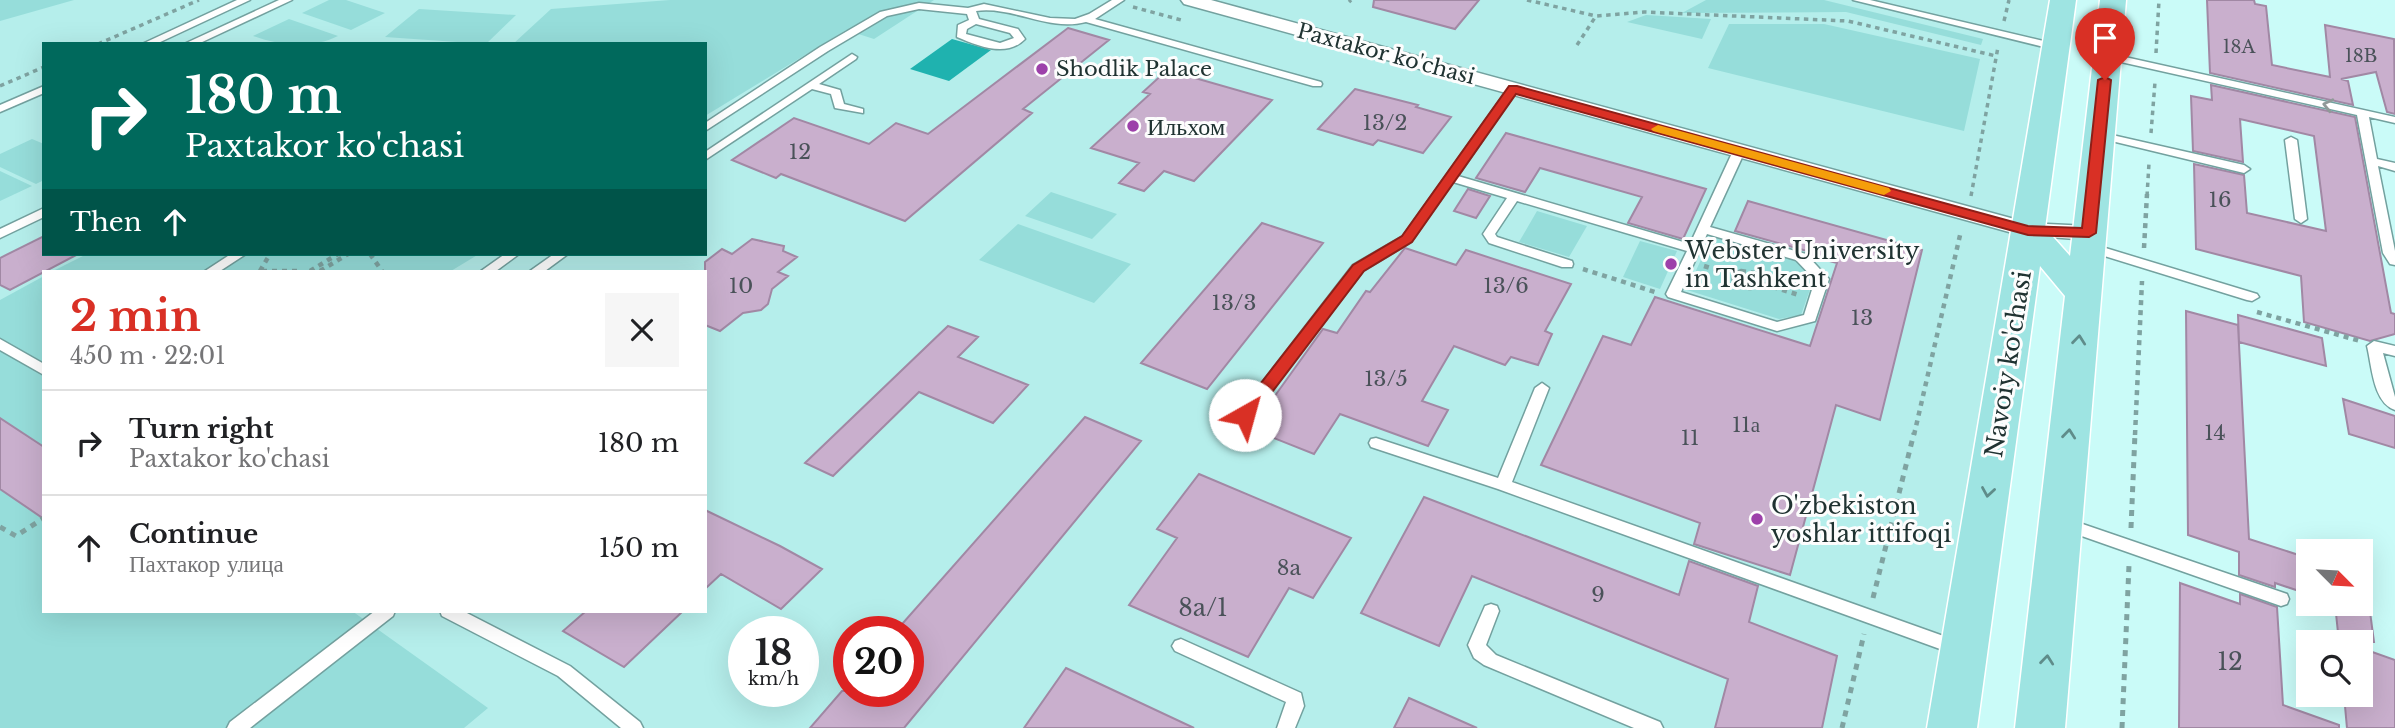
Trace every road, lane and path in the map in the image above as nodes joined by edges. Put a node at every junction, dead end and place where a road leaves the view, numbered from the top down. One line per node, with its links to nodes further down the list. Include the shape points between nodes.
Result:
1 (199, 0): 16 (path)
2 (245, 0): 17 (lane)
3 (286, 0): 18 (lane)
4 (1119, 0): 14 (lane)
5 (1189, 0): 29 (street, Paxtakor ko'chasi)
6 (1528, 0): 13 (path)
7 (1858, 0): 15 (lane)
8 (2009, 0): 15 (path)
9 (2063, 0): 20 (main road, Navoiy ko'chasi)
10 (2113, 0): 23 (main road)
11 (2159, 0): 24 (path)
12 (973, 16): 12 (lane, via 1014,31 1020,39 1002,46 961,35); 14 (lane, via 976,7 993,5 1061,23); 21 (lane, via 919,6 884,14)
13 (1596, 16): 19 (path); 22 (path, via 1644,12 1848,21)
14 (1085, 19): 26 (lane)
15 (2001, 34): 20 (lane); 22 (path)
16 (103, 42)
17 (151, 42)
18 (194, 42)
19 (1577, 45)
20 (2056, 47): 46 (main road, via 2062,98 2054,177 2056,184 2069,191 2085,194); 51 (main road, Navoiy ko'chasi)
21 (824, 49): 27 (lane, via 852,57); 35 (lane)
22 (1996, 56): 45 (path)
23 (2107, 56): 24 (lane); 36 (main road)
24 (2155, 66): 33 (lane, one-way to 24); 38 (path)
25 (42, 68): 28 (path)
26 (1317, 84)
27 (811, 85): 32 (lane, via 836,92 839,106); 40 (lane)
28 (0, 86)
29 (1513, 89): 39 (street, Paxtakor ko'chasi); 44 (lane)
30 (42, 90): 31 (lane)
31 (0, 109)
32 (859, 111)
33 (2362, 113): 34 (lane); 41 (lane)
34 (2395, 120)
35 (707, 127)
36 (2099, 135): 38 (lane); 46 (main road)
37 (2291, 139): 49 (lane)
38 (2150, 147): 43 (lane); 62 (path)
39 (1739, 151): 50 (lane); 51 (street, Paxtakor ko'chasi)
40 (707, 156)
41 (2371, 161): 42 (lane); 60 (lane, via 2389,253)
42 (2395, 167)
43 (2244, 169)
44 (1452, 178): 47 (lane); 81 (lane, via 1407,239 1359,268)
45 (1973, 185)
46 (2094, 190): 53 (main road)
47 (1514, 197): 54 (lane); 61 (lane, via 1489,234 1493,240)
48 (42, 213): 52 (lane)
49 (2301, 219)
50 (1704, 229): 54 (lane); 75 (lane, via 1801,257 1822,279)
51 (2028, 230): 53 (street, Paxtakor ko'chasi); 73 (main road); 93 (main road, Navoiy ko'chasi, one-way to 93)
52 (0, 234)
53 (2088, 240): 62 (lane); 73 (main road)
54 (1691, 255): 70 (path); 75 (lane, via 1673,294 1777,327 1810,318)
55 (237, 256): 63 (lane)
56 (335, 256): 66 (path)
57 (345, 256): 67 (path)
58 (510, 256): 68 (lane)
59 (559, 256): 69 (lane)
60 (2395, 261)
61 (1567, 264): 72 (path)
62 (2144, 264): 74 (lane); 87 (path)
63 (213, 270)
64 (274, 270): 65 (path)
65 (293, 270)
66 (312, 270)
67 (322, 270)
68 (489, 270)
69 (538, 270)
70 (1733, 275): 71 (path, via 1751,272 1760,276); 71 (path, via 1734,282 1744,287 1755,289)
71 (1763, 284): 75 (path)
72 (1657, 293)
73 (2083, 294): 85 (main road, one-way to 73)
74 (2252, 297)
75 (1816, 300)
76 (0, 344): 78 (lane)
77 (2395, 351): 80 (lane, via 2374,346 2387,398)
78 (42, 369)
79 (1542, 388): 83 (lane)
80 (2395, 405)
81 (1245, 415)
82 (1376, 443): 83 (lane)
83 (1503, 485): 93 (lane)
84 (42, 519): 86 (path, via 16,536)
85 (2060, 523): 87 (lane); 99 (main road, one-way to 85)
86 (0, 527)
87 (2130, 545): 88 (lane); 100 (path)
88 (2281, 599)
89 (1490, 611): 97 (lane, via 1477,645 1480,653)
90 (384, 613): 94 (lane)
91 (452, 613): 95 (lane, via 564,671)
92 (1181, 646): 96 (lane, via 1295,698)
93 (1964, 651): 98 (main road, Navoiy ko'chasi)
94 (236, 728)
95 (634, 728)
96 (1286, 728)
97 (1654, 728)
98 (1952, 728)
99 (2040, 728)
100 (2122, 728)

